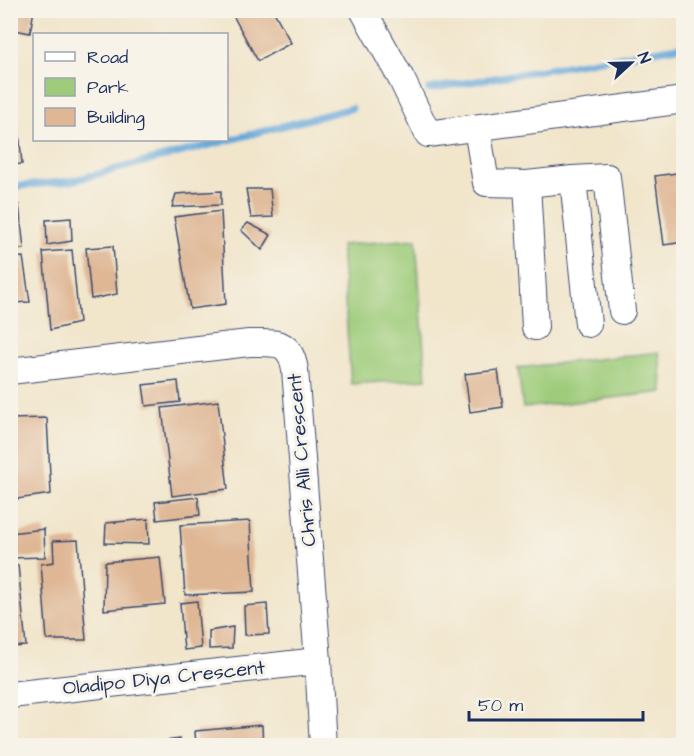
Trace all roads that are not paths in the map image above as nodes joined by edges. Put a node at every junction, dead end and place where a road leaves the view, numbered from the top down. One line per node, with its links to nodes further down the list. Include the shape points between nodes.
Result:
1 (363, 10): 3 (street, via 428,134)
2 (684, 100): 3 (street)
3 (477, 128): 5 (street, via 486,183)
4 (573, 179): 5 (street); 6 (street, via 607,177); 7 (street)
5 (527, 184): 8 (street)
6 (622, 310)
7 (588, 324)
8 (535, 327)
9 (10, 371): 10 (street, Chris Alli Crescent, via 249,343 287,348 295,370)
10 (318, 661): 11 (street, Oladipo Diya Crescent); 12 (street, Chris Alli Crescent)
11 (10, 695)
12 (323, 746)

